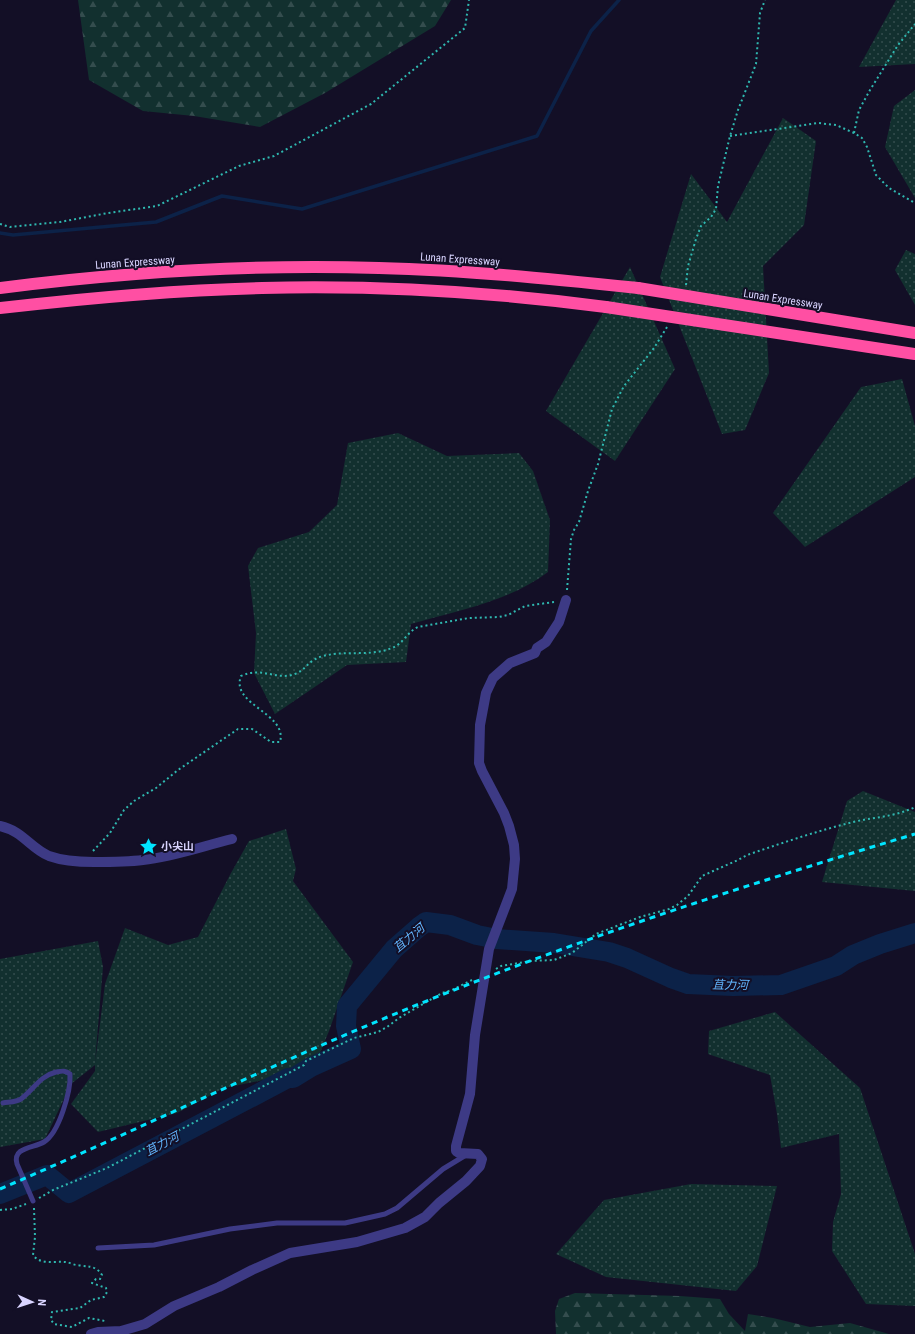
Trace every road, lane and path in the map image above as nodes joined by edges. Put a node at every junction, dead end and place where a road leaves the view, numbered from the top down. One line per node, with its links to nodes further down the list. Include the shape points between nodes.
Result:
1 (469, 0): 6 (path, via 466,28 371,104 274,156 239,166 157,206 60,222 10,227)
2 (915, 24): 3 (path, via 870,90 859,110)
3 (854, 133): 4 (path, via 836,125 818,123); 5 (path, via 862,138 867,147 876,175 889,188)
4 (730, 136)
5 (915, 203)
6 (0, 224)
7 (0, 288): 9 (highway, Lunan Expressway, bridge, via 149,273 260,267 378,268 476,273 638,288)
8 (0, 308): 10 (highway, bridge, via 150,293 261,288 377,288 539,298)
9 (915, 333)
10 (915, 354)
11 (566, 600): 15 (path, via 525,606 499,617 469,618 414,628 392,648 369,653 321,656 312,659 296,674 249,672 241,676 239,684 243,693 278,725 282,733 280,742 272,742 252,728 238,729 134,801 124,810 110,834 87,858); 16 (street, via 559,622 546,642 537,648 535,653 510,664 492,678 486,693 480,725 479,762 504,813 515,850 512,889 489,949)
12 (915, 807): 16 (path, via 903,813 854,821 817,831 747,854 702,876 688,896 669,909 596,934 572,953 554,960 501,966)
13 (0, 826): 15 (street, via 14,830 49,856)
14 (232, 839): 15 (street, via 143,860)
15 (77, 862)
16 (484, 975): 18 (street, via 470,1094 456,1146 457,1152); 19 (path, via 442,993 378,1032 354,1038 306,1061 304,1065 107,1168)
17 (3, 1103): 20 (lane, via 22,1098 36,1083 49,1075 62,1071 70,1074 69,1094 53,1131 45,1142 16,1155)
18 (468, 1153): 21 (lane, via 443,1169 397,1208 378,1215 345,1223 277,1223 230,1229 154,1245); 22 (street, via 480,1156 480,1166 419,1221 401,1230 357,1242 290,1253 174,1306 145,1324)
19 (53, 1190)
20 (33, 1201): 22 (path, via 35,1259 96,1268 102,1275 92,1283 106,1288 107,1292 104,1297 91,1300 80,1308 52,1312 50,1320 54,1324 72,1327 93,1318 107,1321)
21 (98, 1248)
22 (115, 1331): 23 (street)
23 (91, 1334)

